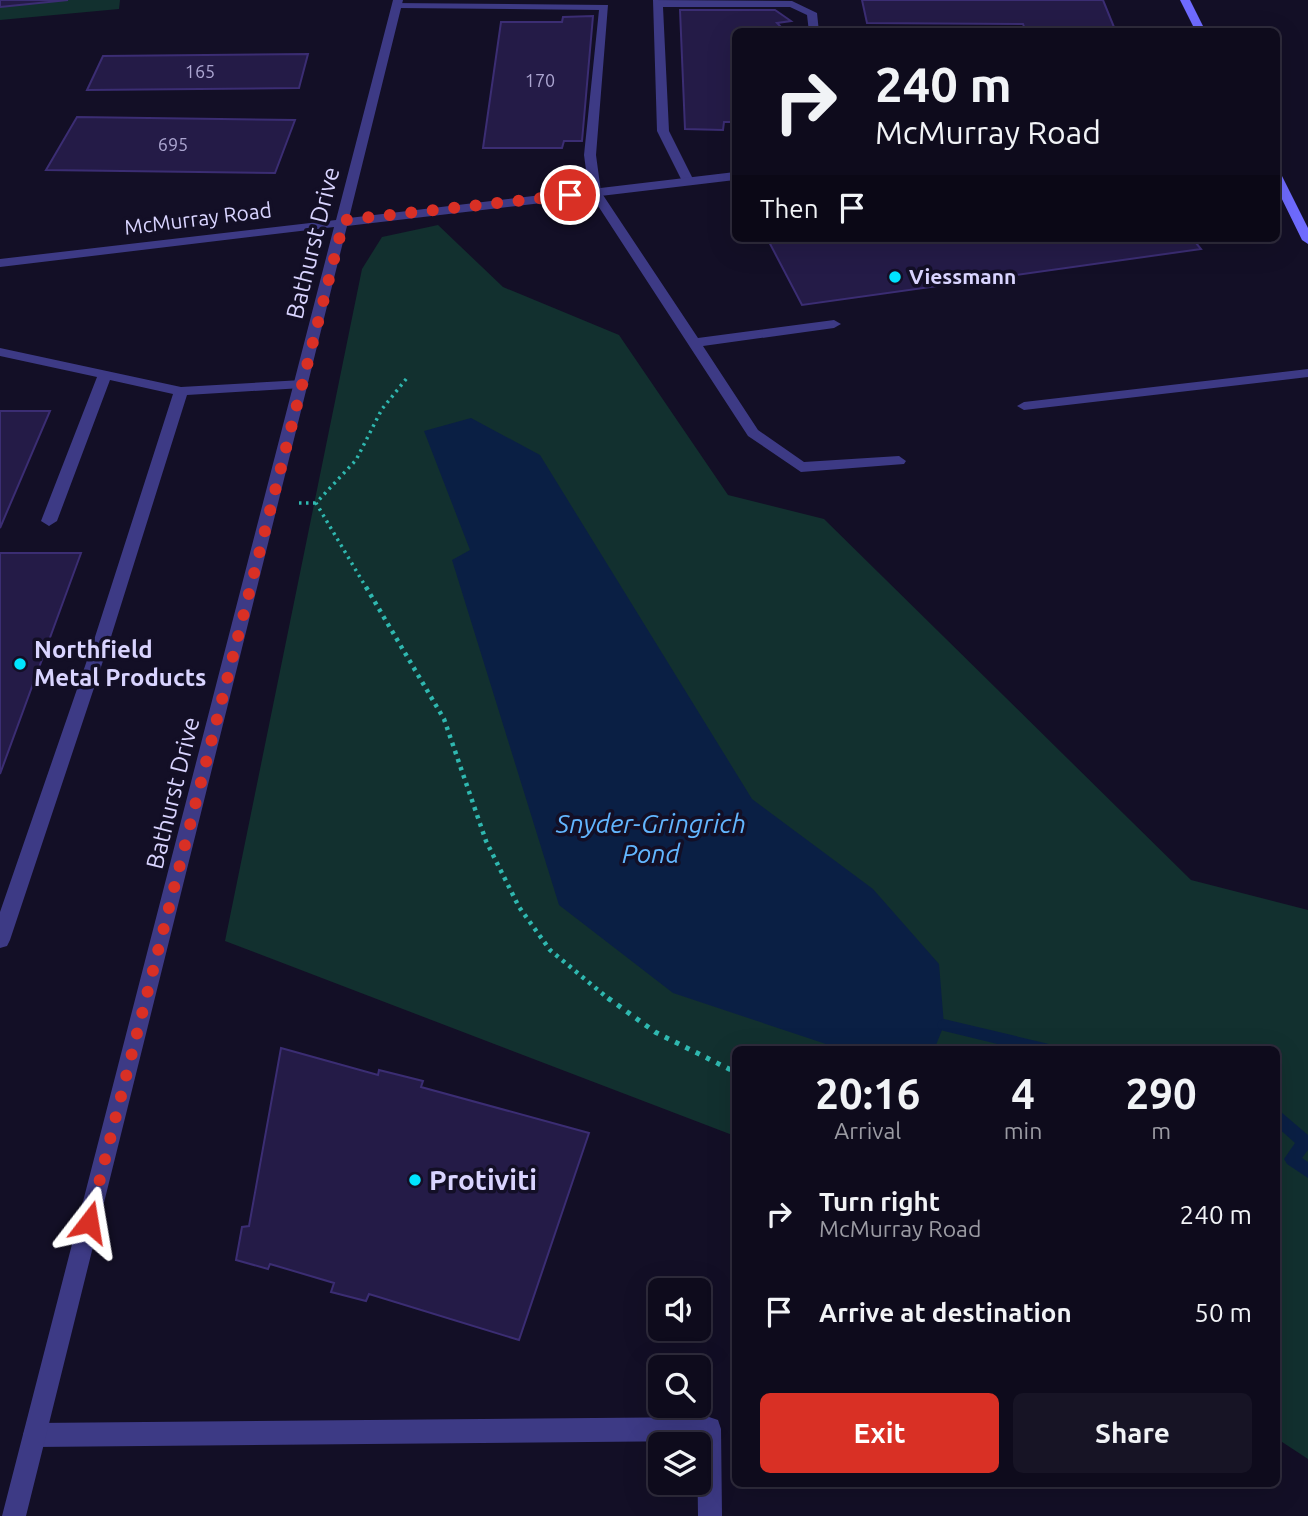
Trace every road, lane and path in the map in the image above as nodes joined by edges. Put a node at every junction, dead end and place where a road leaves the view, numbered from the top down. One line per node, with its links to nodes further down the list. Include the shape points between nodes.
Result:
1 (1185, 0): 5 (street)
2 (658, 2): 4 (street, via 792,4 812,13); 7 (street, via 663,131)
3 (398, 3): 9 (street, via 604,7 590,155); 10 (street, Bathurst Drive)
4 (814, 28)
5 (1199, 28)
6 (732, 176): 7 (street, McMurray Road)
7 (688, 181): 9 (street, McMurray Road)
8 (1280, 184): 11 (street)
9 (595, 192): 10 (street, McMurray Road); 14 (street)
10 (344, 220): 12 (street, McMurray Road); 19 (street, Bathurst Drive)
11 (1308, 240)
12 (0, 263)
13 (834, 324): 14 (street)
14 (694, 343): 22 (street, via 753,433 802,467)
15 (0, 352): 17 (street)
16 (1308, 373): 21 (street)
17 (105, 374): 20 (street); 23 (street)
18 (407, 378): 26 (path, via 382,409 356,460 316,503 444,719 486,841 519,908 542,939 592,987 654,1032)
19 (302, 384): 20 (street); 27 (street, Bathurst Drive)
20 (181, 391): 24 (street, via 102,640)
21 (1024, 406)
22 (899, 461)
23 (49, 521)
24 (5, 909): 25 (street)
25 (0, 940)
26 (732, 1071)
27 (35, 1435): 28 (street, Bathurst Drive); 29 (street, via 709,1429)
28 (14, 1516)
29 (710, 1516)

